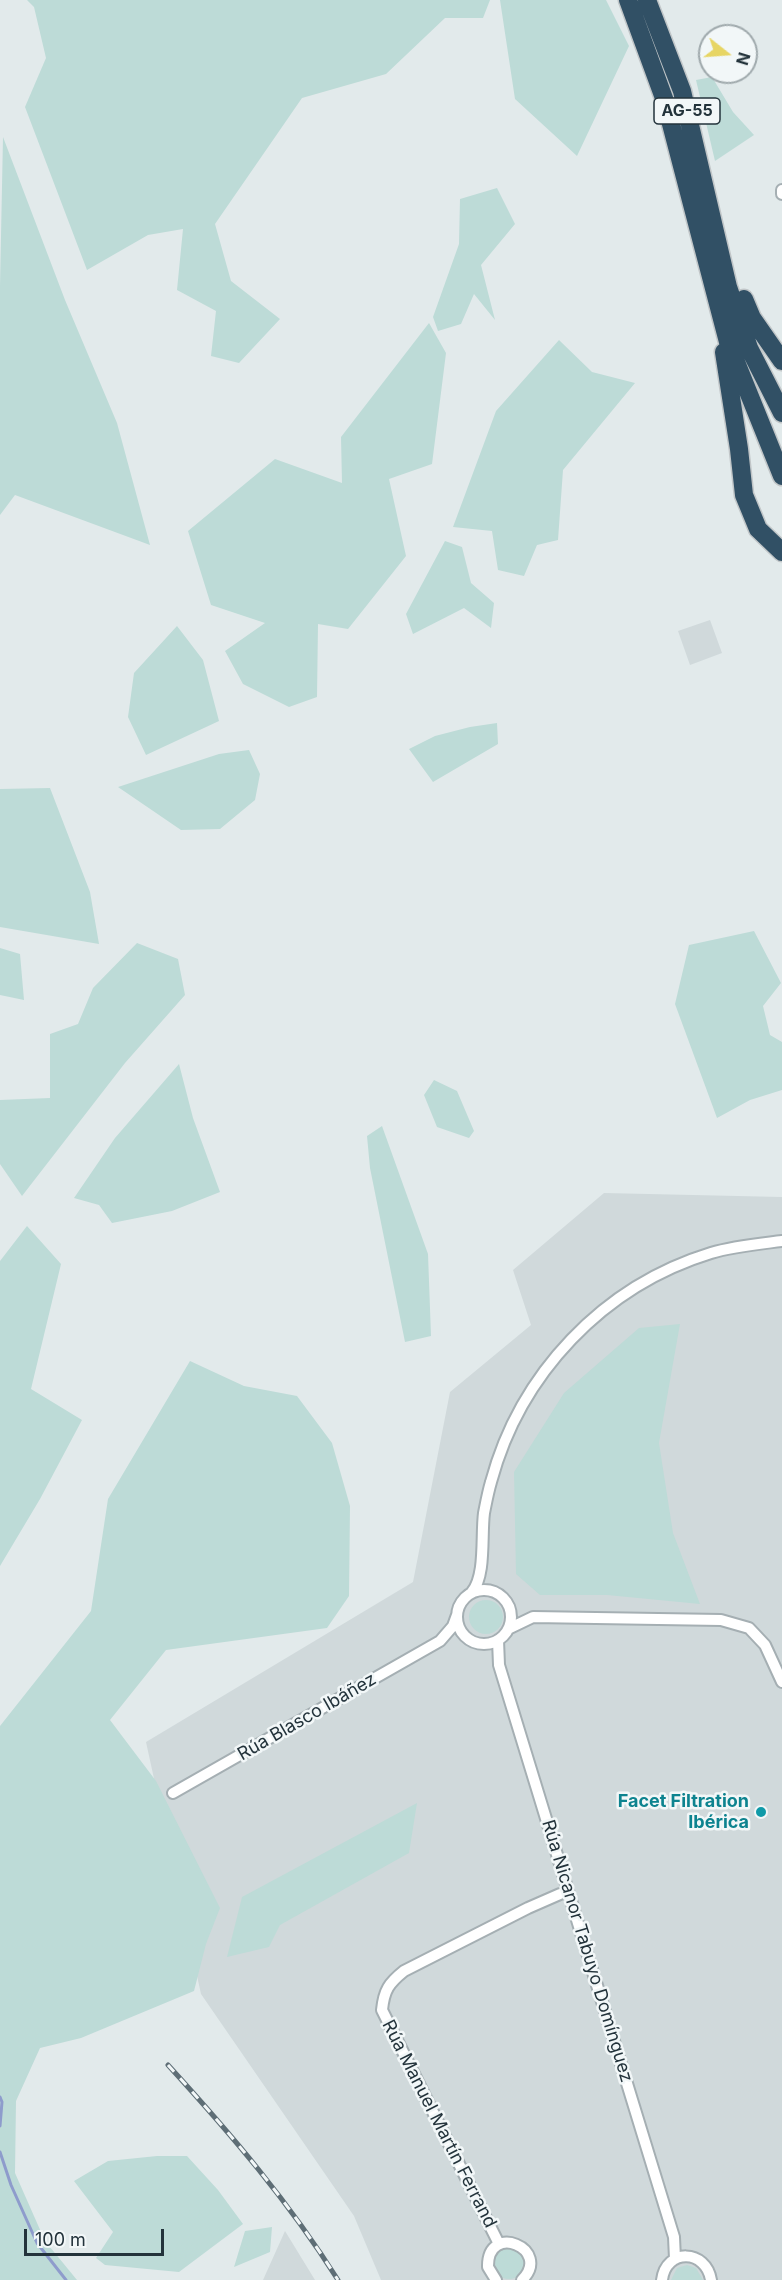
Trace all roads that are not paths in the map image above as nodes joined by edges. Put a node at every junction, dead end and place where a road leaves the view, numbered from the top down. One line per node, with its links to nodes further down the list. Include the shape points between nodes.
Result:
1 (628, 0): 4 (highway, AG-55, via 665,100)
2 (647, 0): 3 (highway, AG-55, via 682,91)
3 (713, 226): 5 (highway, via 752,318); 6 (highway, AG-55, via 748,348)
4 (717, 306): 7 (highway, AG-55); 8 (highway, via 744,495 758,529)
5 (782, 361)
6 (782, 413)
7 (782, 476)
8 (782, 552)
9 (782, 1240): 10 (street, via 740,1246 681,1264 627,1292 571,1337 532,1389 502,1450 484,1513)
10 (481, 1571): 11 (street); 12 (street)
11 (472, 1592): 12 (street); 14 (street, via 462,1601)
12 (494, 1592): 13 (street)
13 (508, 1606): 15 (street); 16 (street)
14 (457, 1614): 18 (street, Rúa Blasco Ibáñez); 19 (street, via 461,1631)
15 (533, 1617): 16 (street); 21 (street, via 735,1623 749,1628 765,1645)
16 (508, 1629): 17 (street)
17 (498, 1640): 19 (street); 20 (street, Rúa Nicanor Tabuyo Domínguez)
18 (441, 1641): 19 (street, via 460,1639); 22 (street, Rúa Blasco Ibáñez)
19 (478, 1643): 20 (street, Rúa Nicanor Tabuyo Domínguez)
20 (499, 1665): 24 (street, Rúa Nicanor Tabuyo Domínguez)
21 (782, 1682)
22 (173, 1793)
23 (560, 1894): 25 (street, Rúa Manuel Martín Ferrand, via 404,1971 389,1983 384,1994 382,2010)
24 (674, 2237): 26 (street, Rúa Nicanor Tabuyo Domínguez); 27 (street, Rúa Nicanor Tabuyo Domínguez)
25 (499, 2244): 28 (street, via 488,2261 490,2274); 29 (street, via 516,2243 527,2252 530,2267)
26 (696, 2258): 27 (street); 31 (street, Rúa Nicanor Tabuyo Domínguez, via 706,2267)
27 (675, 2259): 30 (street, via 665,2268)
28 (496, 2280)
29 (522, 2280)
30 (662, 2280)
31 (711, 2280)

